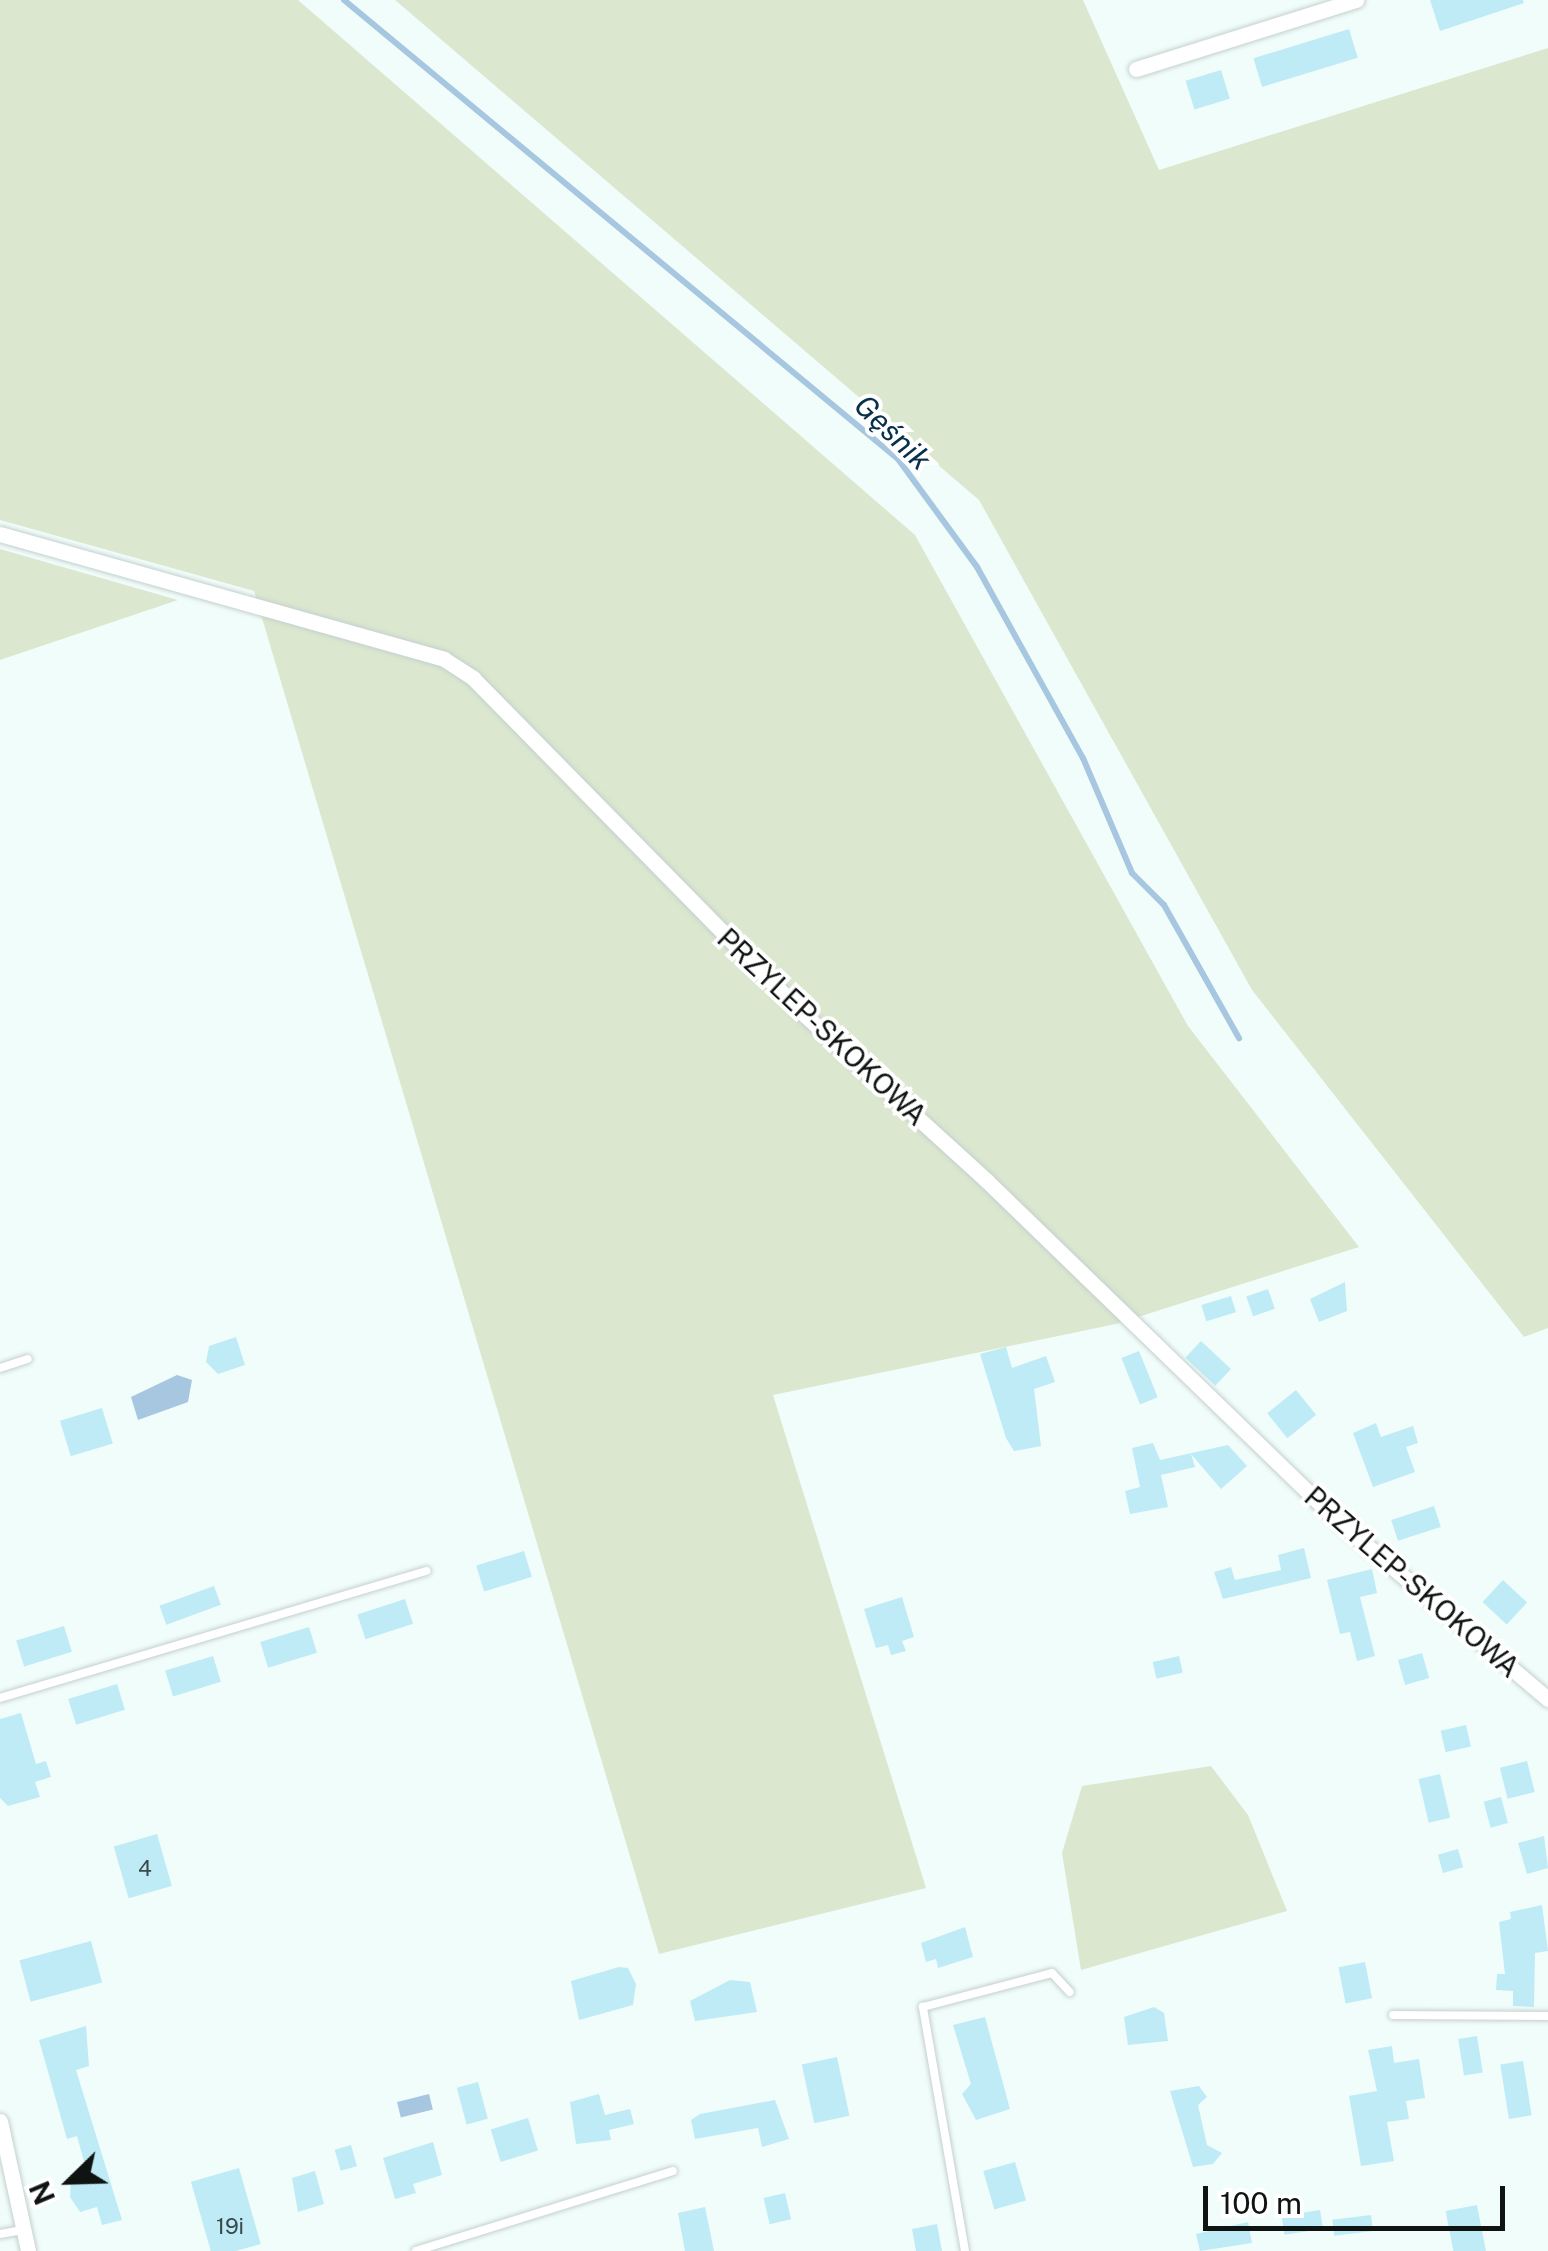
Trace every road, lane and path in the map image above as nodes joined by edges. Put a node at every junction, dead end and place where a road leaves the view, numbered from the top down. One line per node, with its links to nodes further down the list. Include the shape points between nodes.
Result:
1 (1356, 0): 2 (street)
2 (1136, 69)
3 (0, 534): 8 (street, PRZYLEP-SKOKOWA, via 406,648 473,678 798,1008 1340,1522)
4 (28, 1360): 5 (lane)
5 (0, 1368)
6 (426, 1572): 7 (lane)
7 (0, 1698)
8 (1548, 1699)
9 (1070, 1992): 18 (lane, via 1052,1972 923,2008)
10 (1393, 2015): 11 (lane)
11 (1548, 2016)
12 (0, 2121): 14 (street)
13 (672, 2171): 17 (lane)
14 (24, 2230): 15 (lane); 16 (street)
15 (0, 2234)
16 (28, 2251)
17 (416, 2251)
18 (965, 2251)

